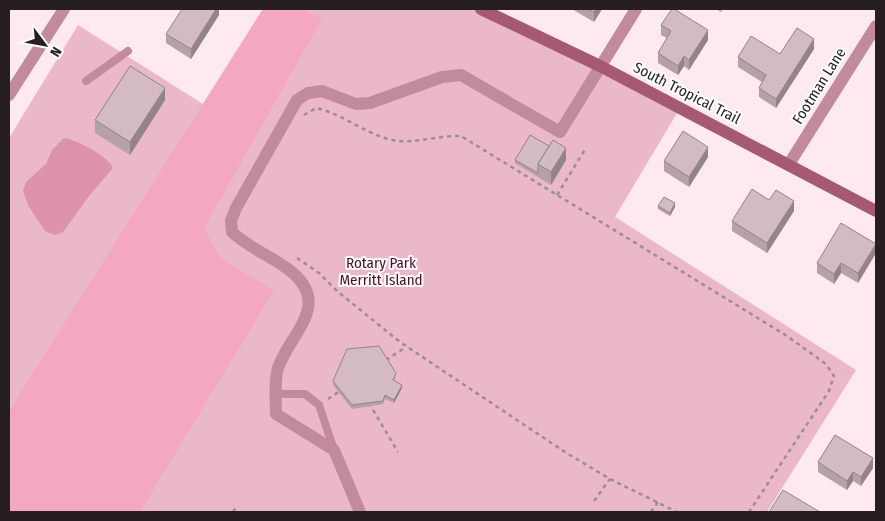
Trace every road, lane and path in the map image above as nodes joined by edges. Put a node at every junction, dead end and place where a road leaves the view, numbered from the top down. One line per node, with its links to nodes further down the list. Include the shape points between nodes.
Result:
1 (64, 9): 8 (street)
2 (481, 9): 6 (street, South Tropical Trail)
3 (636, 9): 6 (street)
4 (876, 26): 11 (street, Footman Lane)
5 (128, 51): 7 (lane)
6 (600, 66): 11 (street, South Tropical Trail); 18 (street, via 560,132 461,76 442,77 370,103 356,104 322,91 308,93 297,100 231,221 232,232 243,242 292,272 304,285 309,305 303,324 278,367)
7 (86, 81)
8 (9, 95)
9 (303, 115): 12 (path, via 316,108 331,112 400,141 461,136)
10 (586, 148): 12 (path)
11 (789, 164): 13 (street, South Tropical Trail)
12 (557, 195): 31 (path, via 787,336 826,364 834,376 829,391)
13 (876, 211)
14 (294, 257): 15 (path, via 320,273)
15 (406, 347): 16 (path); 23 (path)
16 (385, 361)
17 (341, 390): 20 (path)
18 (277, 394): 20 (lane, via 305,394); 21 (street, via 276,414)
19 (365, 396): 22 (path)
20 (318, 405): 21 (lane)
21 (334, 450): 28 (street)
22 (398, 452)
23 (610, 478): 24 (path); 25 (path)
24 (594, 501)
25 (658, 502): 29 (path); 30 (path)
26 (237, 506): 27 (path)
27 (233, 512)
28 (360, 512)
29 (651, 512)
30 (677, 512)
31 (749, 512)

